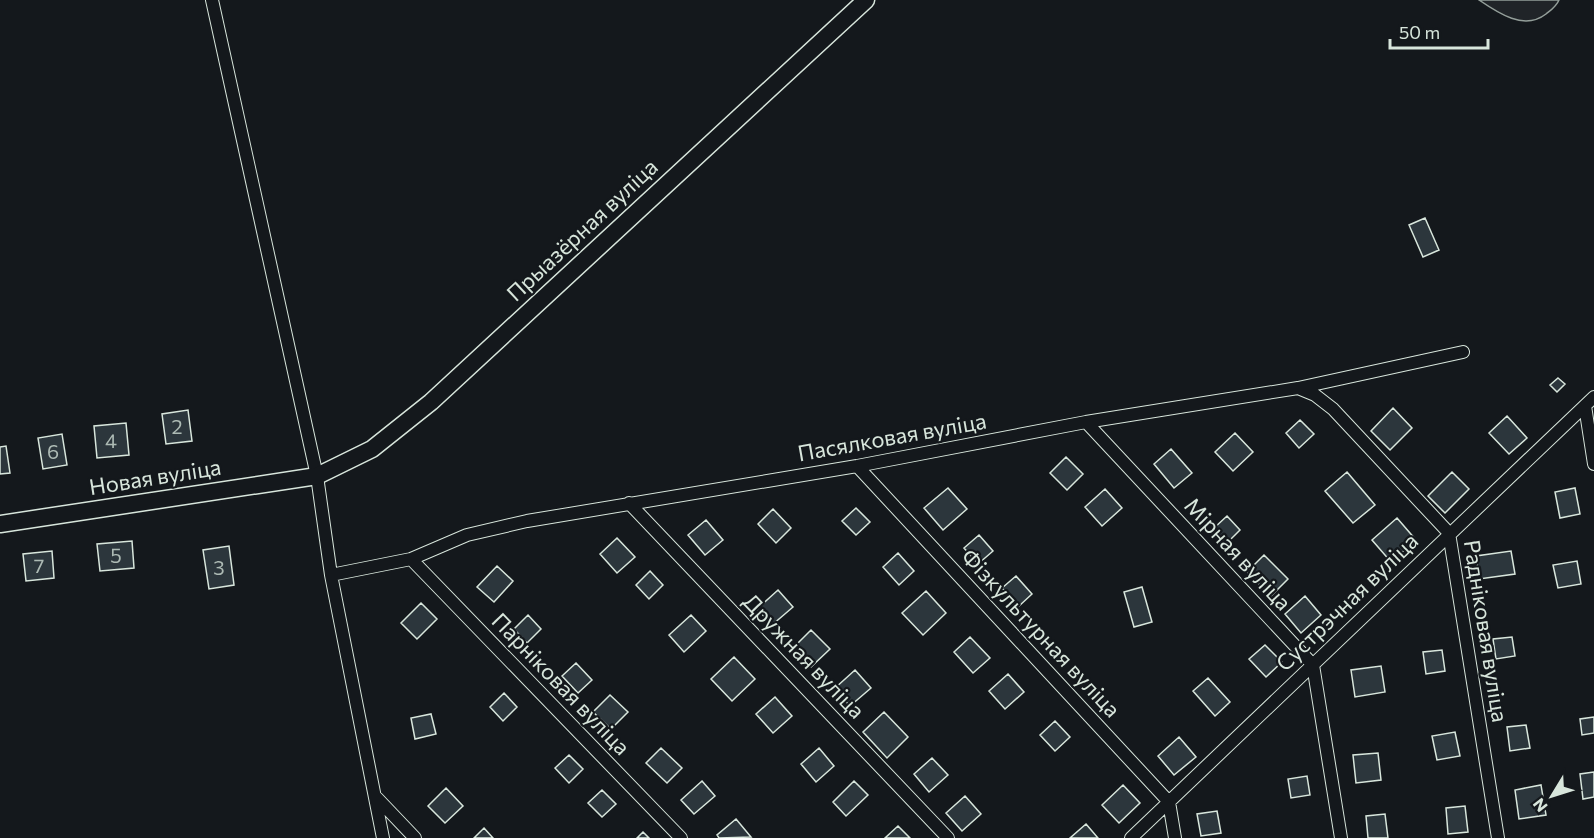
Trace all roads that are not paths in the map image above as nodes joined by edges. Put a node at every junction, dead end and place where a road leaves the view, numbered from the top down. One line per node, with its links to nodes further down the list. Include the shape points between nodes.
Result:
1 (212, 0): 10 (street)
2 (866, 0): 10 (street, Прыазёрная вуліца, via 431,402 372,450)
3 (1463, 352): 4 (street, Пасялковая вуліца)
4 (1298, 388): 7 (street, Пасялковая вуліца); 13 (street, Радніковая вуліца, via 1316,395 1333,409)
5 (1594, 397): 6 (street, Сустрэчная вуліца)
6 (1585, 406): 8 (street); 13 (street, Сустрэчная вуліца)
7 (1086, 422): 9 (street, Пасялковая вуліца); 16 (street, Мірная вуліца)
8 (1594, 464)
9 (856, 466): 11 (street, Пасялковая вуліца); 18 (street, Фізкультурная вуліца)
10 (317, 476): 12 (street, Новая вуліца); 15 (street)
11 (629, 503): 14 (street, Пасялковая вуліца, via 467,535); 22 (street, Дружная вуліца)
12 (0, 524)
13 (1449, 532): 16 (street, Сустрэчная вуліца); 26 (street, Радніковая вуліца)
14 (411, 559): 15 (street, Пасялковая вуліца); 21 (street, Парніковая вуліца)
15 (331, 574): 17 (street)
16 (1313, 665): 18 (street, Сустрэчная вуліца); 25 (street)
17 (375, 796): 19 (street); 20 (street)
18 (1169, 802): 23 (street, Сустрэчная вуліца); 24 (street)
19 (383, 838)
20 (415, 838)
21 (681, 838)
22 (948, 838)
23 (1131, 838)
24 (1175, 838)
25 (1341, 838)
26 (1498, 838)

